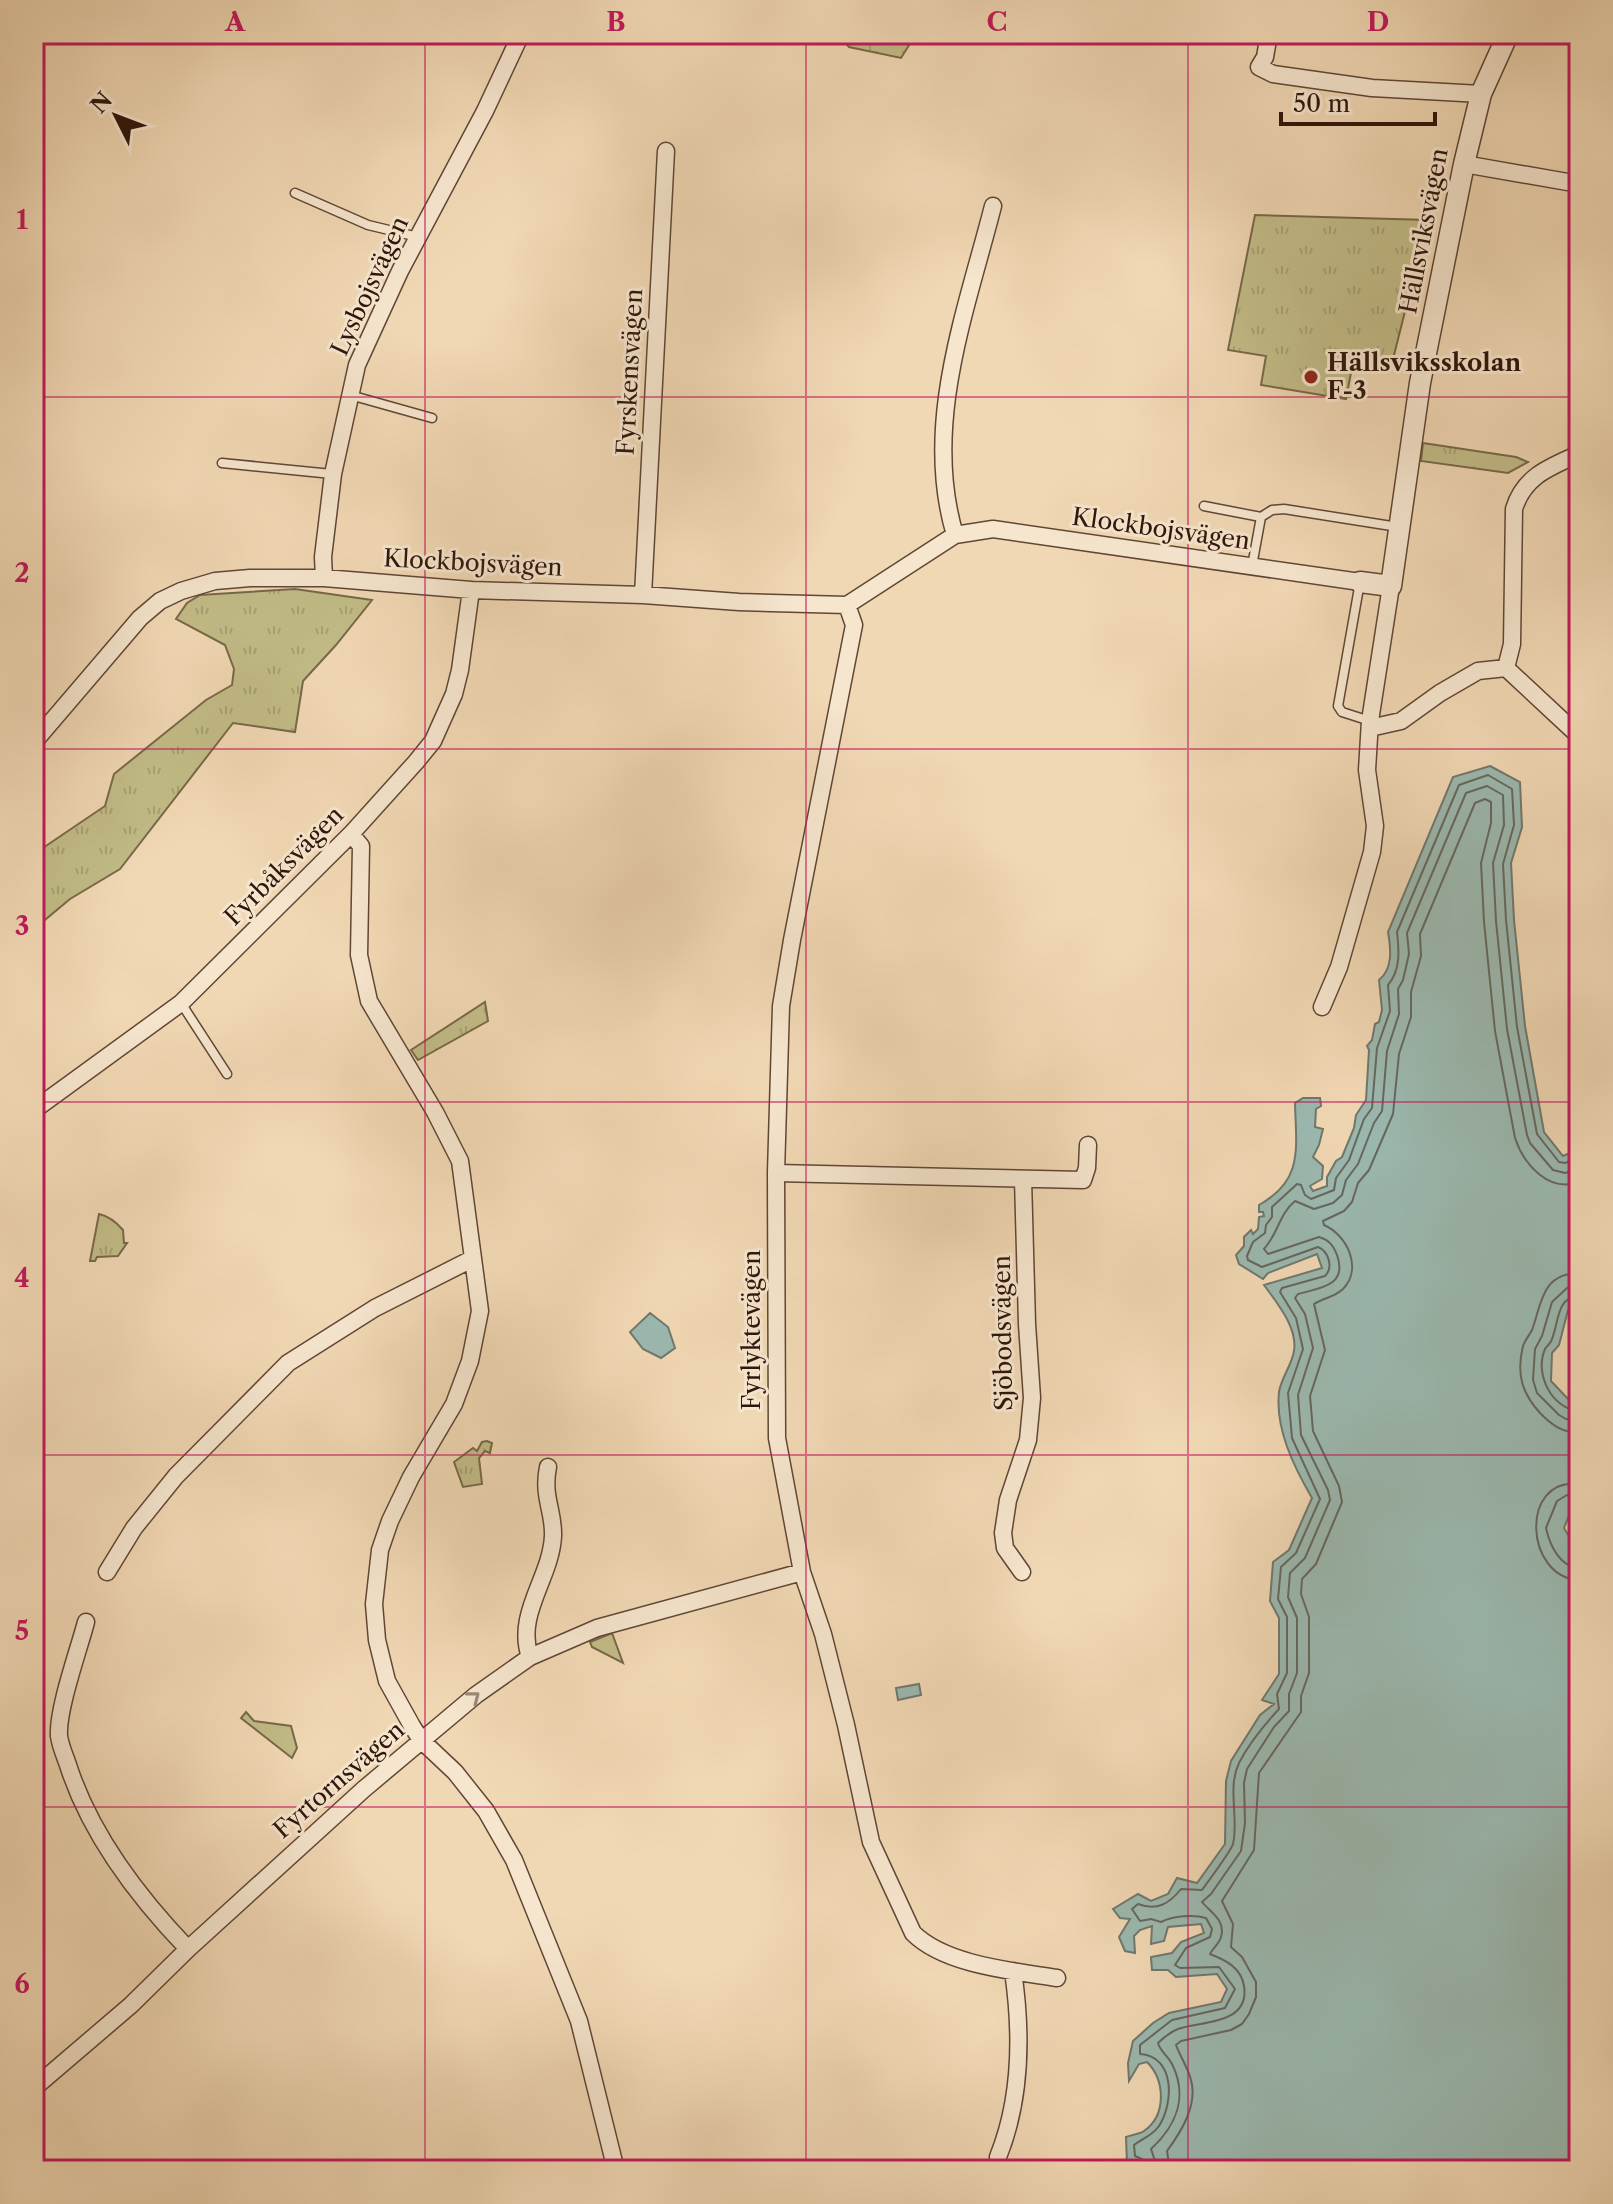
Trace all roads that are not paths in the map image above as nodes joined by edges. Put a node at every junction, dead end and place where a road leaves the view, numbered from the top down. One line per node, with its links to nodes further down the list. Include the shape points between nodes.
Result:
1 (521, 34): 10 (street, Lysbojsvägen)
2 (1269, 34): 4 (street, via 1259,67 1273,74 1372,88)
3 (1508, 34): 4 (street, Hällsviksvägen)
4 (1481, 94): 6 (street, Hällsviksvägen)
5 (666, 151): 25 (street, Fyrskensvägen)
6 (1464, 164): 7 (street); 18 (street, Hällsviksvägen, via 1420,383)
7 (1579, 184)
8 (295, 193): 10 (lane, via 368,225)
9 (993, 206): 19 (street, via 954,355 941,452)
10 (418, 237): 11 (street, Lysbojsvägen, via 362,354)
11 (350, 395): 12 (lane); 15 (street, Lysbojsvägen)
12 (432, 418)
13 (1579, 454): 27 (street, via 1542,471 1519,494 1514,509 1512,644)
14 (222, 463): 15 (lane)
15 (333, 474): 21 (street, Lysbojsvägen)
16 (1204, 506): 17 (lane)
17 (1261, 517): 18 (lane, via 1284,509); 20 (lane)
18 (1399, 527): 23 (street, Hällsviksvägen)
19 (955, 535): 20 (street, Klockbojsvägen, via 993,529); 26 (street, Klockbojsvägen)
20 (1252, 566): 22 (street, Klockbojsvägen)
21 (324, 578): 24 (street, Klockbojsvägen); 30 (street, Klockbojsvägen, via 215,581 160,601)
22 (1360, 582): 23 (street); 28 (lane, via 1338,706)
23 (1391, 586): 28 (street, Hällsviksvägen)
24 (471, 590): 25 (street, Klockbojsvägen); 31 (street, Fyrbåksvägen, via 460,670 445,718 416,762)
25 (643, 595): 26 (street, Klockbojsvägen)
26 (847, 605): 37 (street, Fyrlyktevägen, via 854,625 781,1006)
27 (1506, 668): 28 (street, via 1478,671 1401,721); 29 (street)
28 (1370, 725): 33 (street, Hällsviksvägen, via 1372,852)
29 (1579, 736)
30 (34, 742)
31 (351, 834): 32 (street, Fyrbåksvägen); 39 (street, via 361,846 359,955 369,1001 460,1161)
32 (181, 1003): 34 (lane); 35 (street, Fyrbåksvägen)
33 (1322, 1007)
34 (227, 1074)
35 (34, 1110)
36 (1088, 1145): 38 (street, via 1083,1180)
37 (776, 1173): 38 (street); 42 (street, Fyrlyktevägen, via 777,1438)
38 (1023, 1179): 43 (street, Sjöbodsvägen, via 1032,1398 1028,1440 1003,1533 1005,1548)
39 (472, 1259): 41 (street, via 375,1308 288,1363 176,1476); 46 (street, via 480,1311 470,1361 454,1404 390,1521 376,1571 377,1640 387,1681)
40 (548, 1467): 45 (street, via 544,1486 553,1535 527,1628)
41 (107, 1572)
42 (802, 1572): 45 (street, Fyrtornsvägen, via 597,1628); 48 (street, Fyrlyktevägen, via 823,1634 871,1842 913,1933 939,1952)
43 (1022, 1572)
44 (86, 1622): 47 (street, via 59,1734 91,1823)
45 (530, 1657): 46 (street, Fyrtornsvägen, one-way to 45)
46 (421, 1740): 47 (street, Fyrtornsvägen); 52 (street, via 486,1811 514,1860 579,2021)
47 (188, 1949): 50 (street, Fyrtornsvägen)
48 (1013, 1971): 49 (street, Fyrlyktevägen); 51 (street, via 1019,2005 1018,2071 1013,2111)
49 (1057, 1978)
50 (34, 2088)
51 (998, 2157)
52 (616, 2170)

